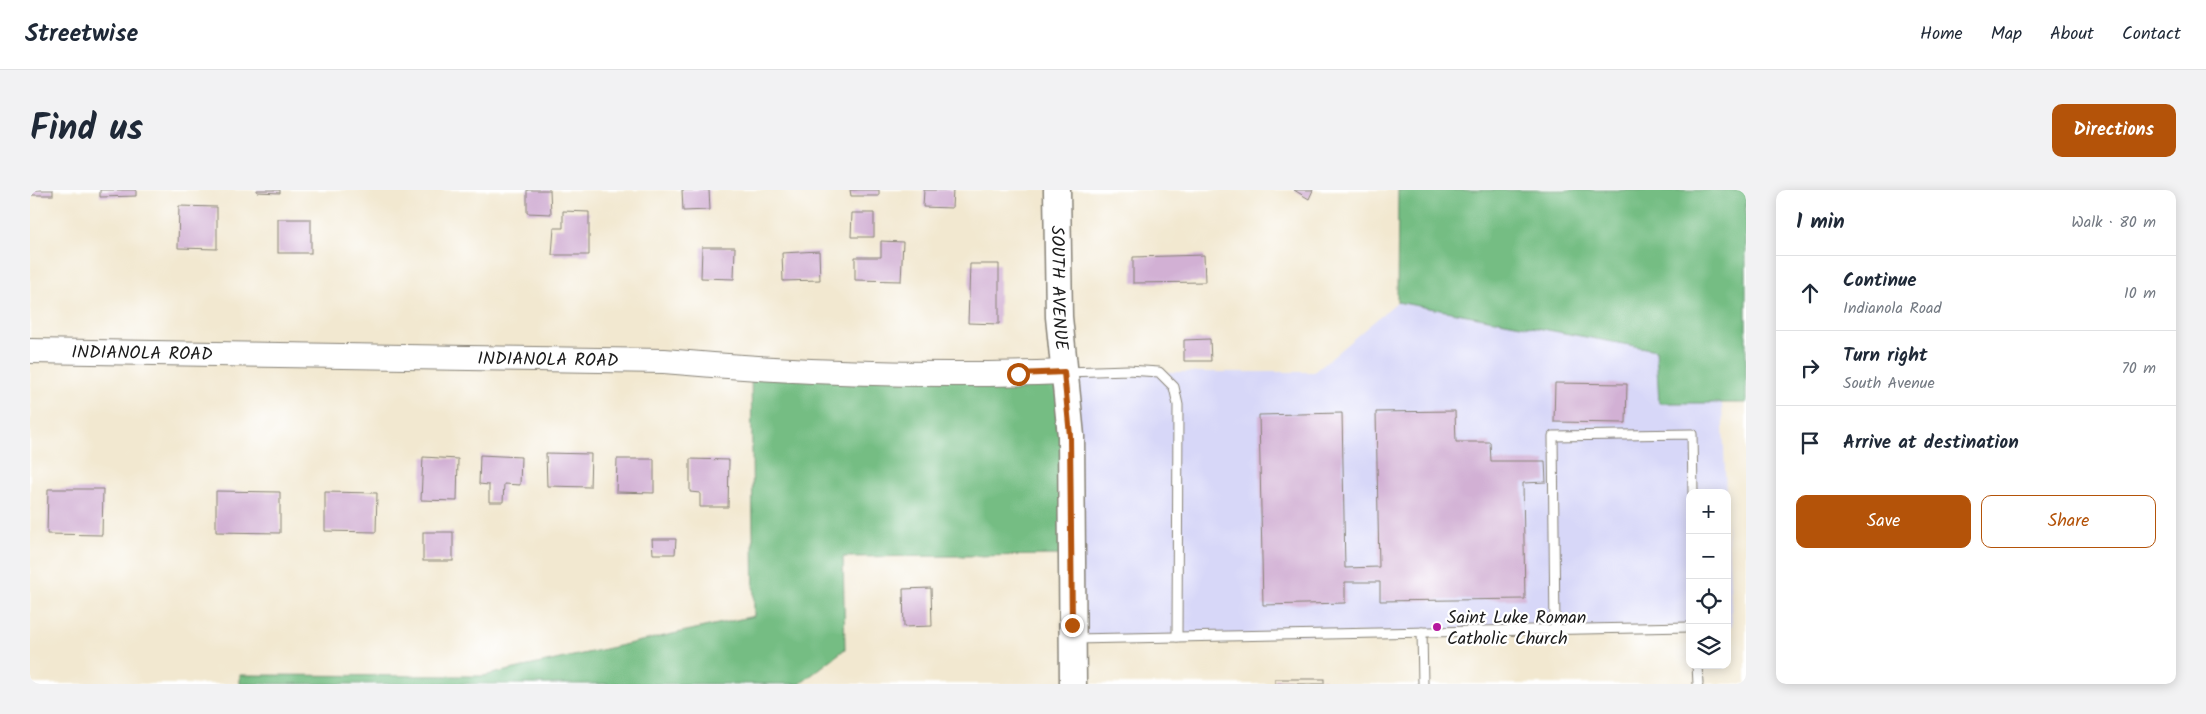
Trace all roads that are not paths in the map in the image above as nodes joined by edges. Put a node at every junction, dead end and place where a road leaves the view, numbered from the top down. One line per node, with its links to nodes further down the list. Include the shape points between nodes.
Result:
1 (1057, 190): 3 (main road, SOUTH AVENUE, via 1059,317)
2 (30, 351): 3 (street, INDIANOLA ROAD, via 664,361 764,370)
3 (1064, 372): 8 (lane, via 1159,372 1174,387 1178,405); 9 (main road, SOUTH AVENUE, via 1070,436)
4 (1693, 489): 6 (lane, via 1692,434 1553,436)
5 (1686, 627): 6 (lane)
6 (1555, 630): 7 (lane)
7 (1422, 632): 8 (lane); 12 (lane)
8 (1178, 637): 9 (lane)
9 (1073, 639): 11 (main road, SOUTH AVENUE)
10 (1698, 669): 13 (lane)
11 (1073, 684)
12 (1423, 684)
13 (1698, 684)

